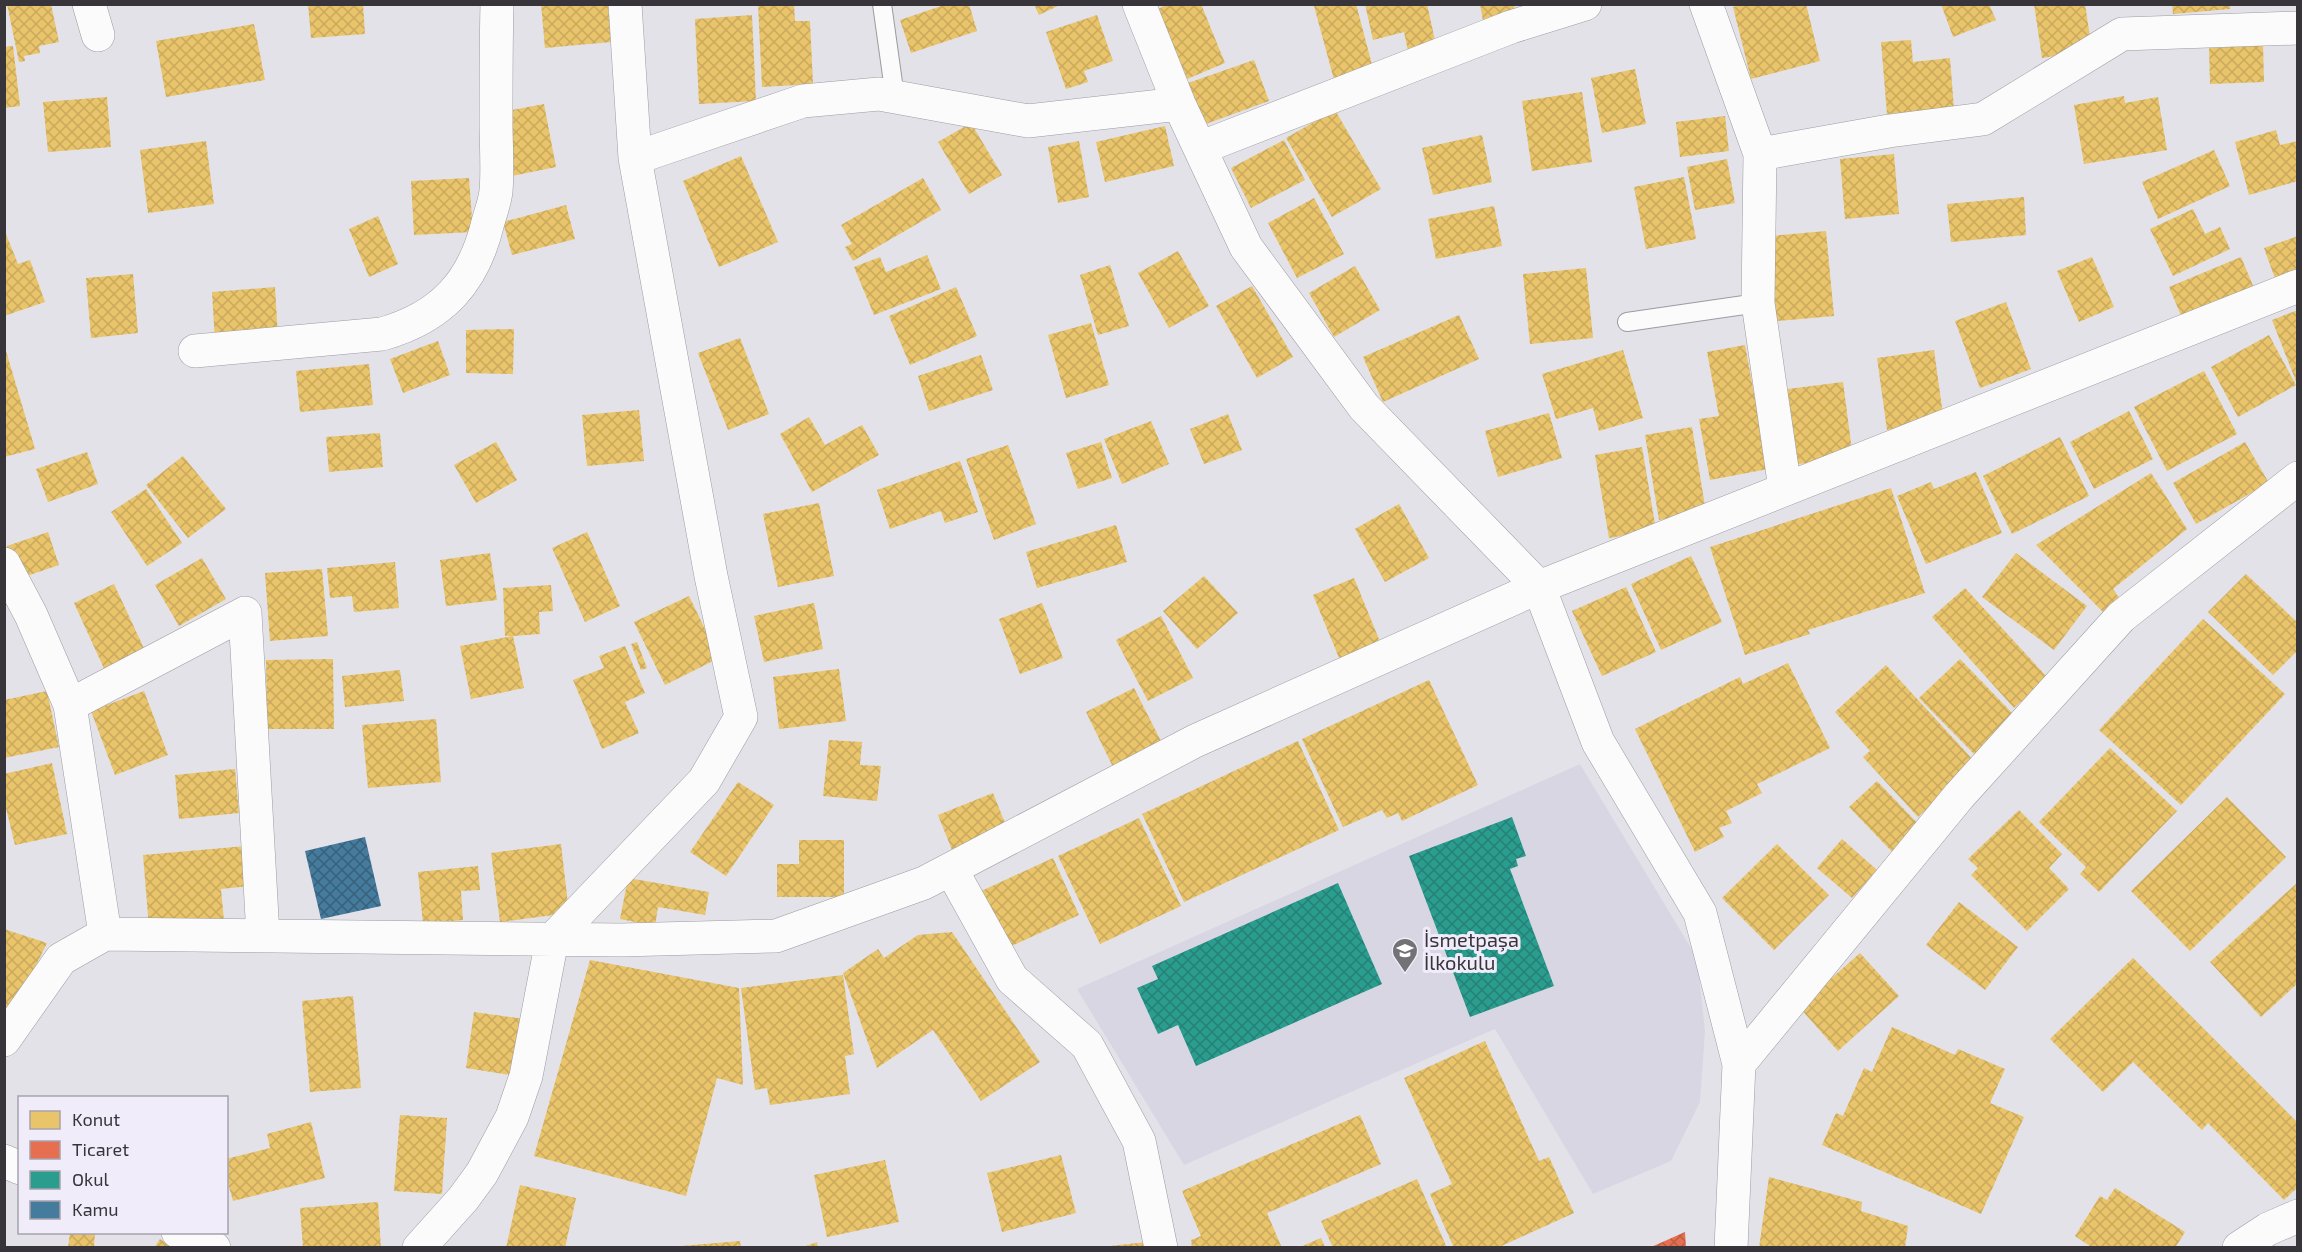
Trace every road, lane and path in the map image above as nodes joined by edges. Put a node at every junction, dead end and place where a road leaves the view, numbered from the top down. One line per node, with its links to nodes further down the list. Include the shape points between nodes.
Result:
1 (496, 4): 16 (street, via 496,192 482,248 457,291 421,319 382,334)
2 (625, 4): 12 (street)
3 (882, 4): 8 (lane)
4 (1139, 4): 9 (street)
5 (1585, 4): 10 (street, via 1511,27)
6 (1706, 4): 11 (street)
7 (2291, 21): 11 (street, via 2122,34 1983,119 1889,130)
8 (895, 97): 9 (street, via 1028,121); 12 (street, via 879,94 803,100)
9 (1179, 104): 10 (street)
10 (1200, 148): 20 (street, via 1246,247 1364,407)
11 (1760, 154): 14 (street)
12 (635, 158): 25 (street, via 711,576 741,717 704,781)
13 (2298, 286): 18 (street)
14 (1758, 303): 15 (lane); 18 (street)
15 (1627, 322)
16 (195, 351)
17 (2298, 478): 27 (street, via 2121,617 1959,796)
18 (1785, 489): 20 (street)
19 (4, 564): 21 (street, via 31,615)
20 (1539, 586): 22 (street, via 1195,741); 27 (street, via 1598,742 1700,913)
21 (69, 705): 23 (street); 24 (street, via 245,613)
22 (951, 869): 25 (street, via 924,883 776,936); 34 (street, via 1012,979 1087,1045 1139,1141)
23 (105, 934): 24 (street); 26 (street, via 61,958)
24 (263, 936): 25 (street)
25 (552, 940): 33 (street, via 526,1076 512,1117 482,1173)
26 (4, 1040)
27 (1739, 1064): 35 (street)
28 (4, 1161): 29 (street)
29 (18, 1167)
30 (2298, 1216): 36 (street)
31 (180, 1234): 32 (street)
32 (214, 1248)
33 (419, 1248)
34 (1161, 1248)
35 (1731, 1248)
36 (2238, 1248)

